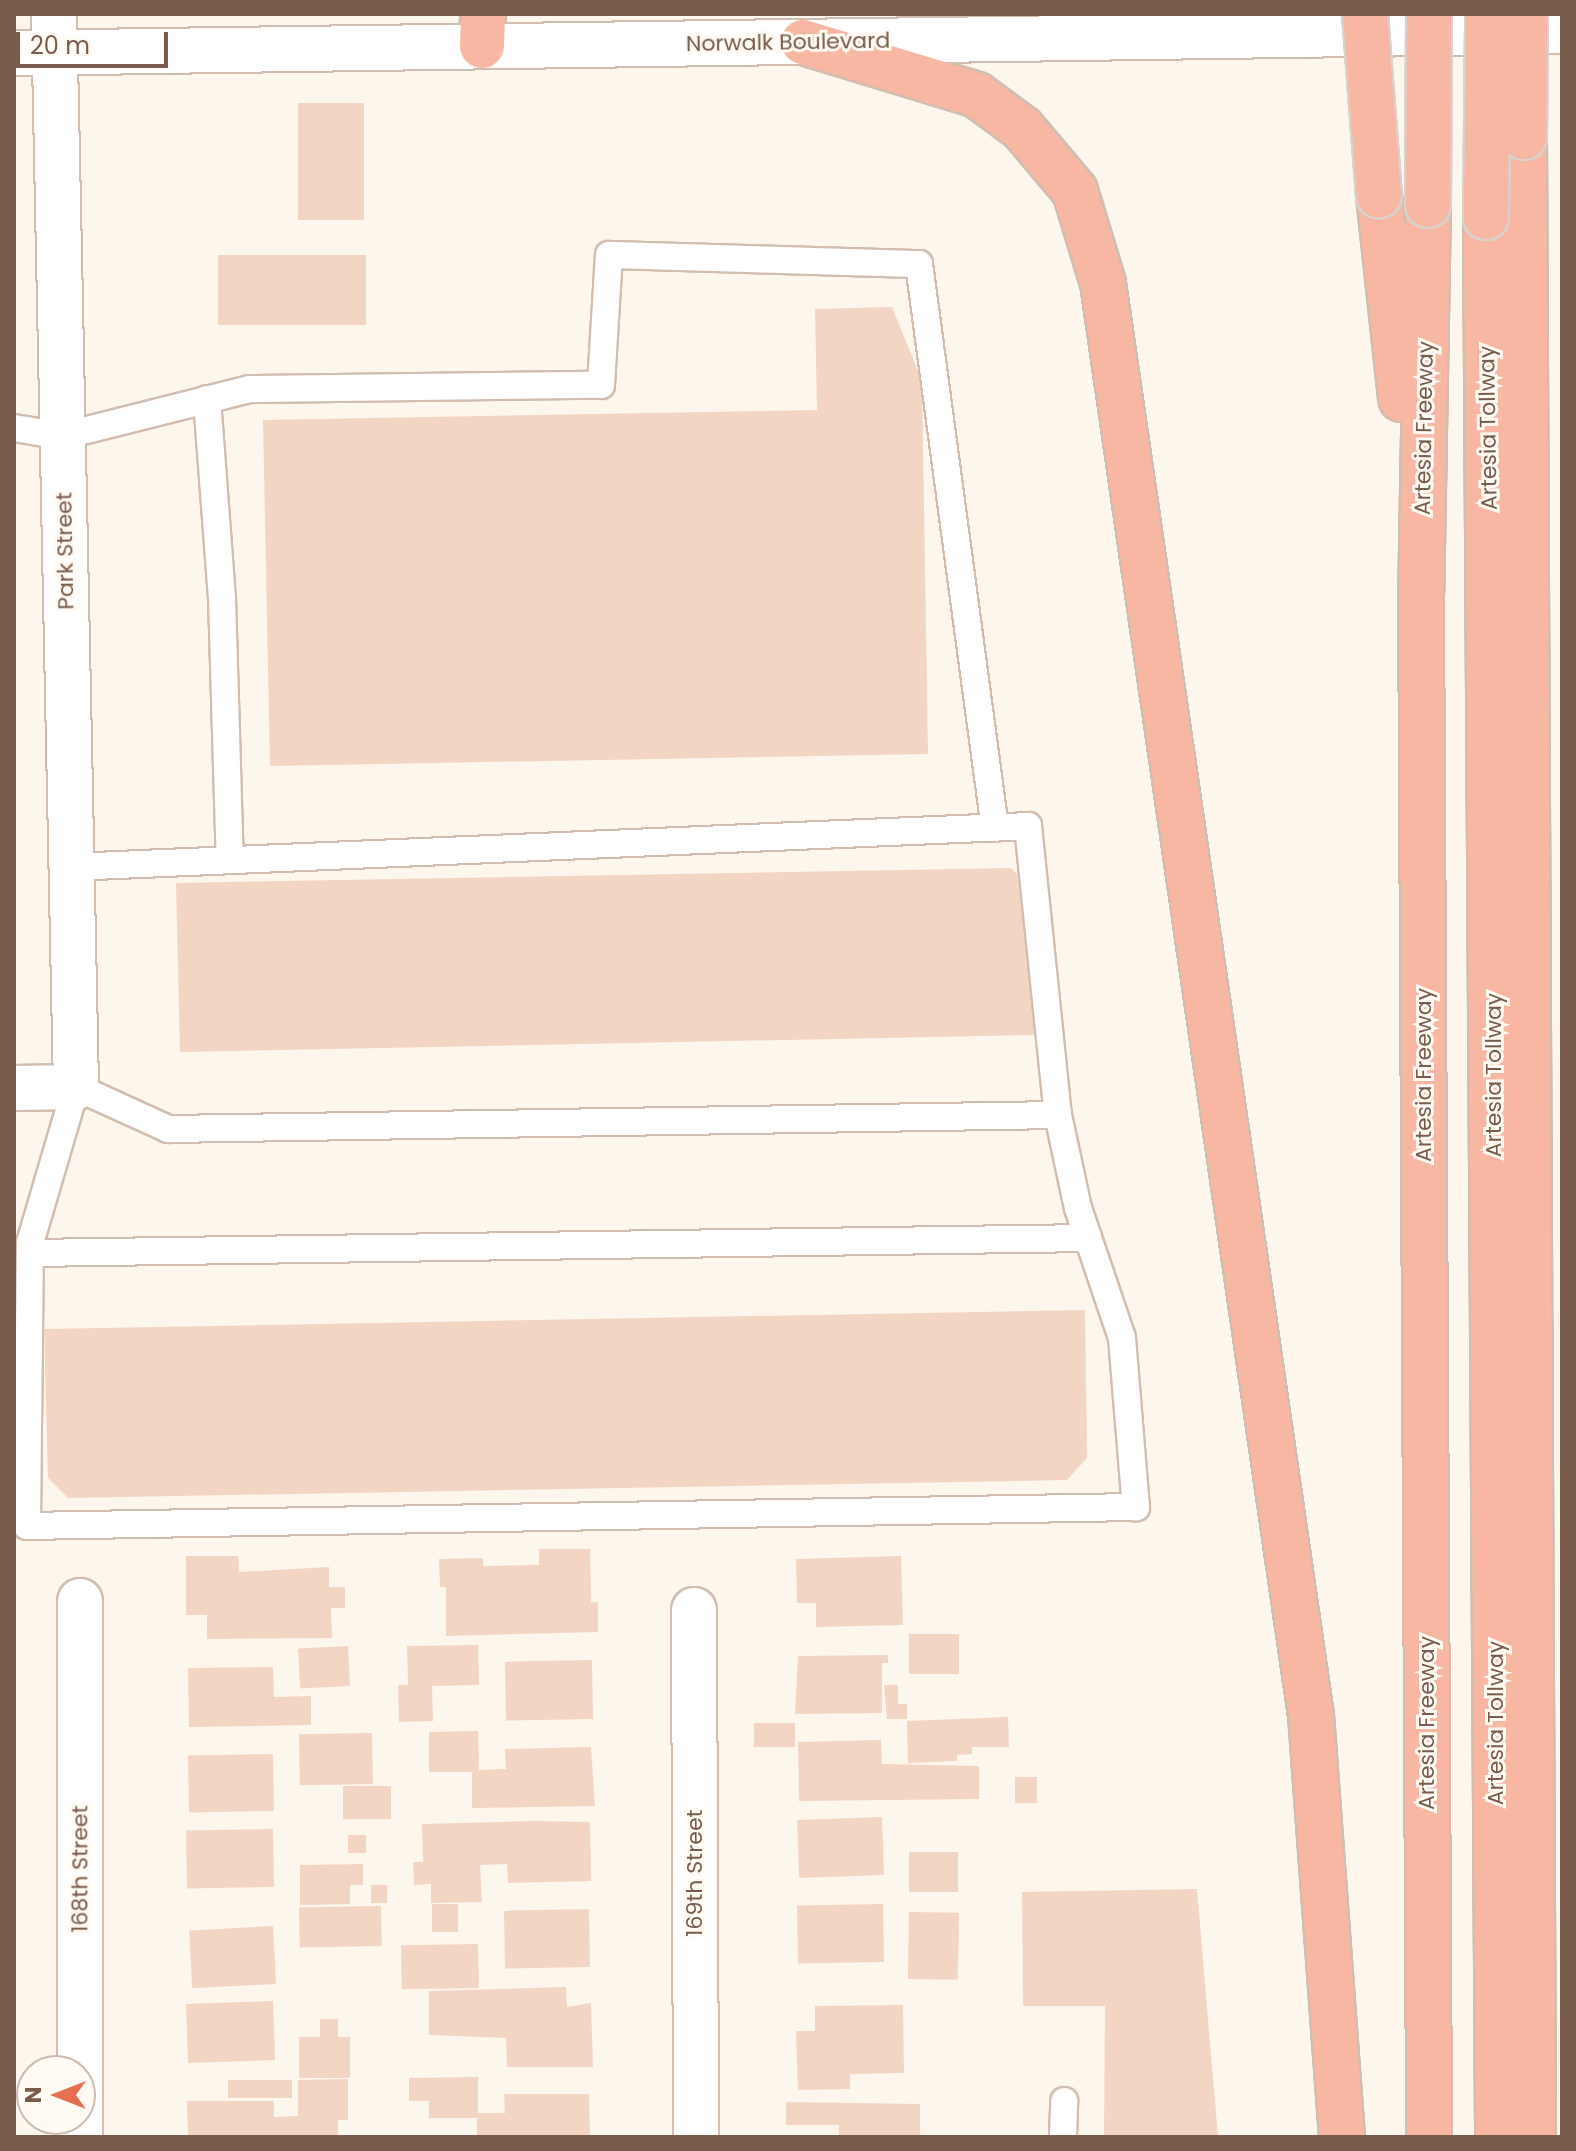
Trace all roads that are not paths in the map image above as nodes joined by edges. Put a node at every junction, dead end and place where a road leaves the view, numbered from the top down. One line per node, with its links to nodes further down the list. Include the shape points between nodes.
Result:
1 (1365, 14): 12 (highway, bridge)
2 (1429, 14): 12 (highway, Artesia Freeway, bridge)
3 (1488, 14): 29 (highway, Artesia Tollway, bridge)
4 (1525, 14): 30 (highway, Artesia Tollway, bridge)
5 (483, 30): 7 (street, Norwalk Boulevard); 8 (street, Norwalk Boulevard)
6 (1562, 31): 8 (street, Norwalk Boulevard)
7 (41, 40): 11 (street, Park Street)
8 (803, 42): 27 (highway, via 977,95 1022,128 1075,191 1103,283 1311,1715)
9 (207, 399): 11 (lane); 13 (lane, via 250,389 601,385 609,255 919,264); 14 (lane, via 222,598)
10 (14, 428): 11 (lane)
11 (63, 436): 15 (street, Park Street)
12 (1421, 592): 28 (highway, Artesia Freeway)
13 (995, 828): 14 (lane); 18 (lane, via 1028,826)
14 (230, 860): 15 (lane)
15 (71, 867): 16 (street, Park Street)
16 (76, 1087): 17 (street); 18 (lane, via 168,1129); 20 (lane)
17 (14, 1088)
18 (1058, 1115): 19 (lane)
19 (1088, 1238): 20 (lane); 20 (lane, via 1122,1338 1136,1507 27,1526)
20 (30, 1253)
21 (80, 1601): 24 (street, 168th Street)
22 (694, 1610): 25 (street, 169th Street)
23 (1064, 2101): 26 (lane)
24 (80, 2137)
25 (696, 2137)
26 (1063, 2137)
27 (1342, 2137)
28 (1429, 2137)
29 (1498, 2137)
30 (1533, 2137)

